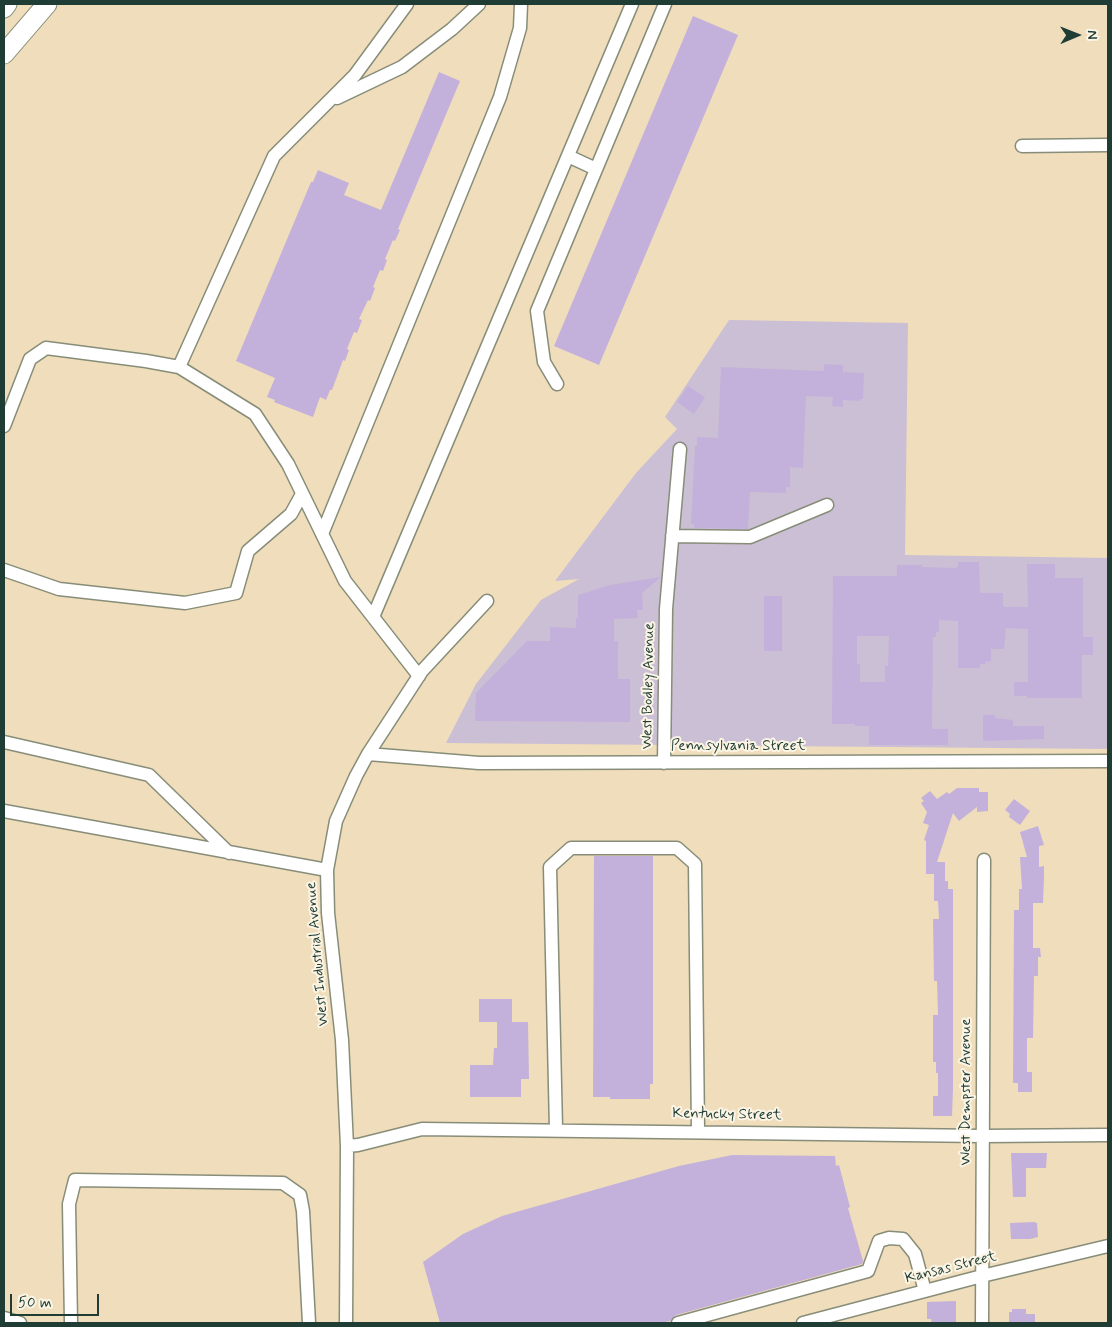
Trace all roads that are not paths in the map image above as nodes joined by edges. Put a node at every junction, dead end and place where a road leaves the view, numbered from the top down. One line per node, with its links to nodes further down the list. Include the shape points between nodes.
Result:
1 (7, 4): 8 (highway)
2 (47, 4): 9 (highway)
3 (407, 4): 10 (street, via 355,75)
4 (479, 4): 10 (street, via 402,67)
5 (521, 4): 21 (street, via 520,28 500,97)
6 (632, 4): 13 (street)
7 (665, 4): 14 (street)
8 (4, 8)
9 (4, 54)
10 (328, 102): 15 (street, via 274,156)
11 (1108, 145): 12 (street)
12 (1022, 146)
13 (568, 156): 14 (street); 25 (street)
14 (596, 169): 16 (street, via 537,311 544,362)
15 (179, 367): 17 (street, via 46,348 30,359); 19 (street, via 255,414 288,464)
16 (557, 384)
17 (4, 426)
18 (680, 449): 22 (street, West Bodley Avenue)
19 (302, 494): 21 (street); 23 (street, via 291,514 248,551 236,593 185,603 59,589)
20 (827, 505): 22 (street, via 750,537)
21 (322, 534): 25 (street, via 345,581)
22 (672, 536): 30 (street, West Bodley Avenue, via 666,609)
23 (4, 570)
24 (487, 601): 26 (street, West Industrial Avenue)
25 (373, 617): 26 (street)
26 (419, 676): 28 (street, West Industrial Avenue)
27 (4, 742): 32 (street, via 149,775)
28 (368, 754): 30 (street, Pennsylvania Street, via 479,762); 34 (street, West Industrial Avenue, via 336,821)
29 (1108, 761): 30 (street, Pennsylvania Street)
30 (664, 763)
31 (4, 811): 32 (street)
32 (229, 853): 34 (street)
33 (984, 860): 38 (street, West Dempster Avenue)
34 (326, 870): 39 (street, West Industrial Avenue, via 342,1040)
35 (556, 1129): 36 (street, Kentucky Street); 36 (street, via 550,866 571,848 677,848 695,864); 39 (street, Kentucky Street, via 422,1128)
36 (698, 1131): 38 (street, Kentucky Street)
37 (1108, 1135): 38 (street, Kentucky Street)
38 (983, 1136): 41 (street, West Dempster Avenue)
39 (347, 1146): 47 (street, West Industrial Avenue)
40 (1108, 1246): 41 (street, Kansas Street)
41 (982, 1276): 42 (street, Kansas Street); 50 (street, West Dempster Avenue)
42 (925, 1291): 48 (street, via 916,1254 903,1239 889,1238 878,1241 868,1271); 49 (street, Kansas Street)
43 (4, 1318): 44 (street)
44 (20, 1323)
45 (71, 1323): 46 (street, via 69,1204 75,1180 283,1183 300,1195 304,1211)
46 (309, 1323)
47 (346, 1323)
48 (678, 1323)
49 (803, 1323)
50 (982, 1323)

